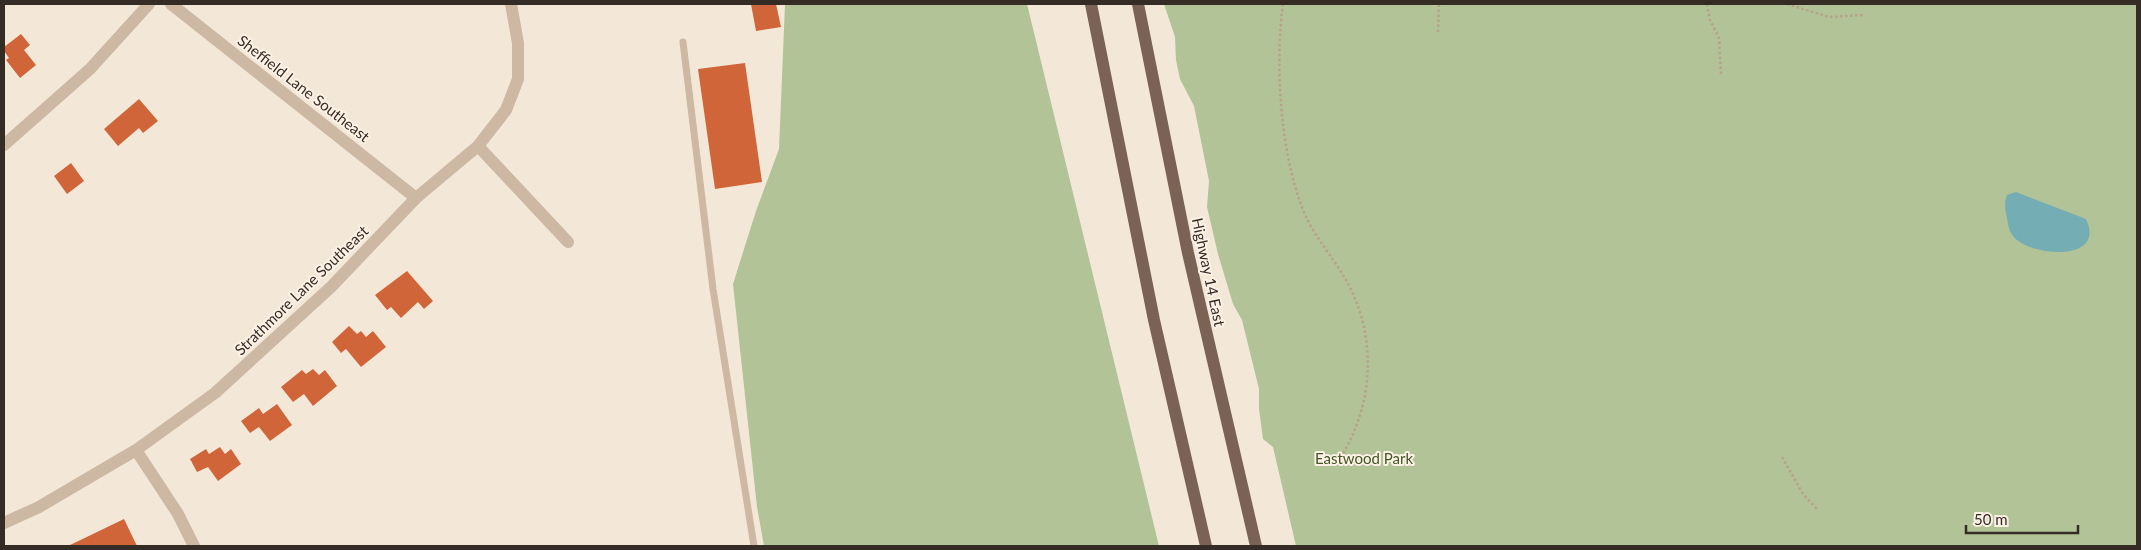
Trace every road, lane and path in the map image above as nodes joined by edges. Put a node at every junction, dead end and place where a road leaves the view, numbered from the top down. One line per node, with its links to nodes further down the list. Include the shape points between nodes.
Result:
1 (149, 4): 14 (street, via 90,68)
2 (171, 4): 16 (street, Sheffield Lane Southeast)
3 (512, 4): 15 (street, Strathmore Lane Southeast, via 518,43 518,79 506,110)
4 (1090, 4): 25 (main road, via 1154,320)
5 (1138, 4): 26 (main road, Highway 14 East, via 1190,262)
6 (1283, 4): 20 (path, via 1279,66 1290,171 1314,233 1346,279 1360,308 1366,333 1369,366 1362,410 1349,445)
7 (1439, 4): 11 (path)
8 (1707, 4): 13 (path, via 1719,38)
9 (1787, 4): 10 (path, via 1829,17)
10 (1863, 14)
11 (1438, 32)
12 (683, 42): 24 (lane, via 713,289)
13 (1721, 75)
14 (4, 145)
15 (478, 146): 16 (street, Strathmore Lane Southeast); 17 (street)
16 (416, 198): 18 (street, Strathmore Lane Southeast, via 331,287 215,393)
17 (568, 242)
18 (136, 450): 22 (street, Strathmore Lane Southeast, via 39,507); 23 (street, via 178,514)
19 (1782, 457): 21 (path, via 1803,494)
20 (1339, 460)
21 (1817, 510)
22 (4, 523)
23 (194, 546)
24 (754, 546)
25 (1206, 546)
26 (1256, 546)

